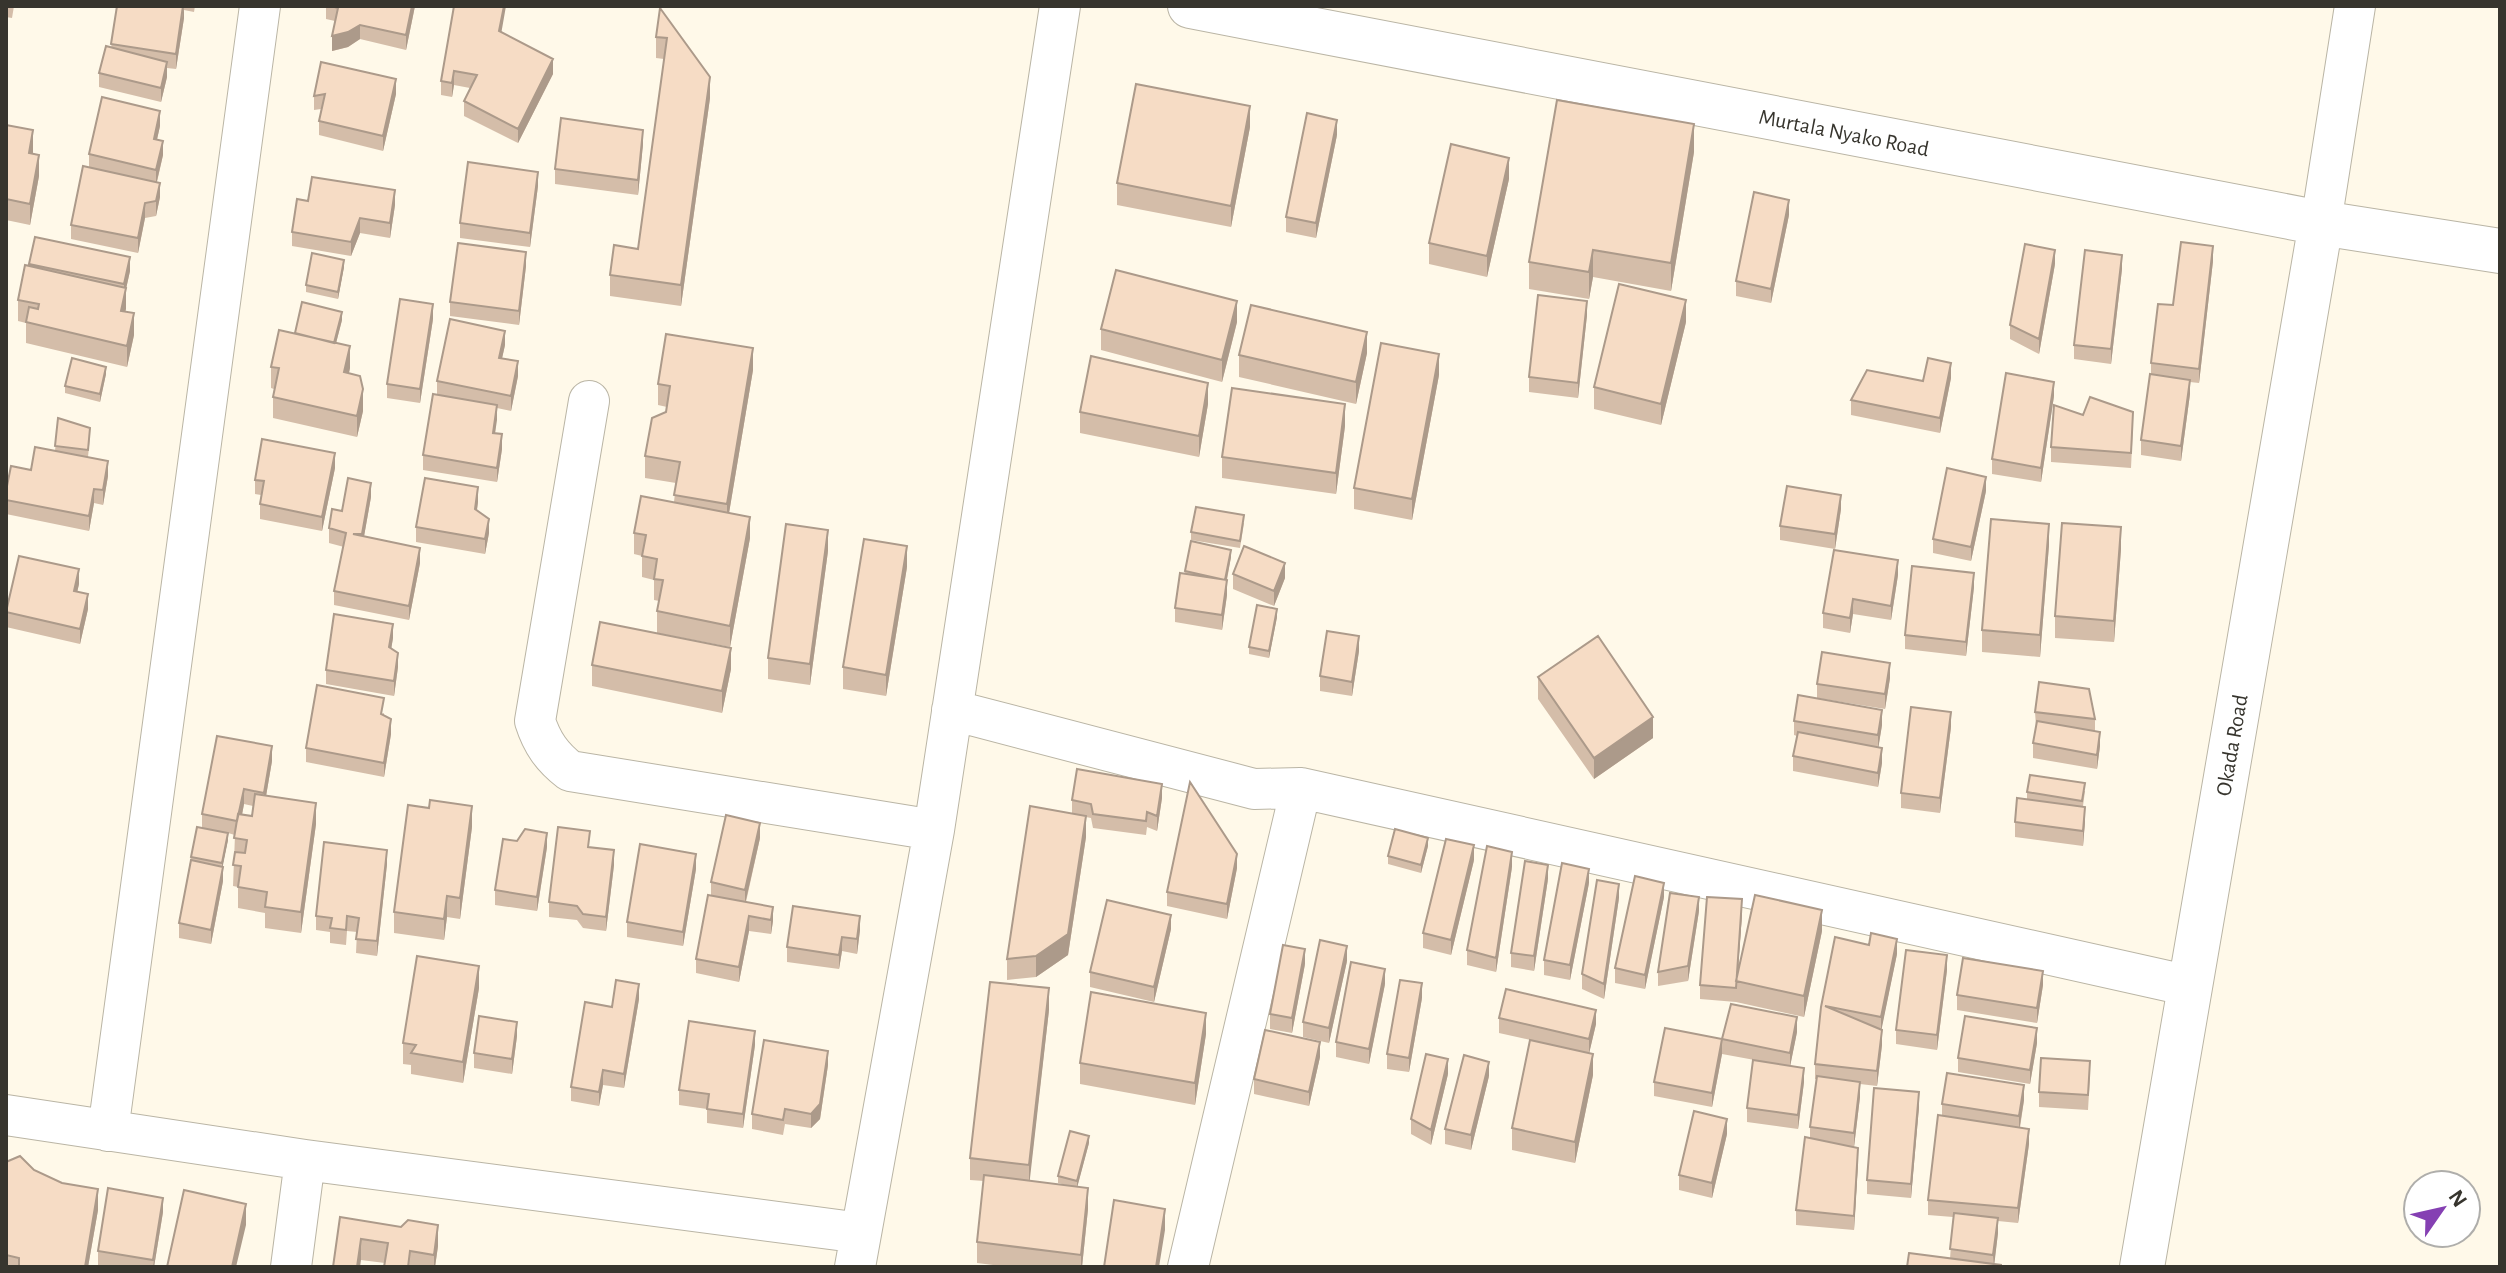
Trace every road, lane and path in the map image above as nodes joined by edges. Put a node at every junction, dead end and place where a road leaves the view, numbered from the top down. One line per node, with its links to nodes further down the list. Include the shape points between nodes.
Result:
1 (260, 6): 13 (street)
2 (1060, 6): 8 (street)
3 (1190, 6): 5 (street, Murtala Nyako Road)
4 (2355, 6): 5 (street)
5 (2321, 223): 6 (street, Murtala Nyako Road); 11 (street, Okada Road)
6 (2500, 251)
7 (589, 401): 10 (street, via 535,721 556,760 570,771)
8 (952, 710): 9 (street, via 1254,789); 10 (street)
9 (1301, 788): 11 (street); 17 (street)
10 (934, 830): 15 (street)
11 (2190, 986): 18 (street, Okada Road)
12 (6, 1115): 13 (street)
13 (108, 1131): 14 (street)
14 (305, 1160): 15 (street); 16 (street)
15 (858, 1250)
16 (291, 1267)
17 (1188, 1267)
18 (2142, 1267)

